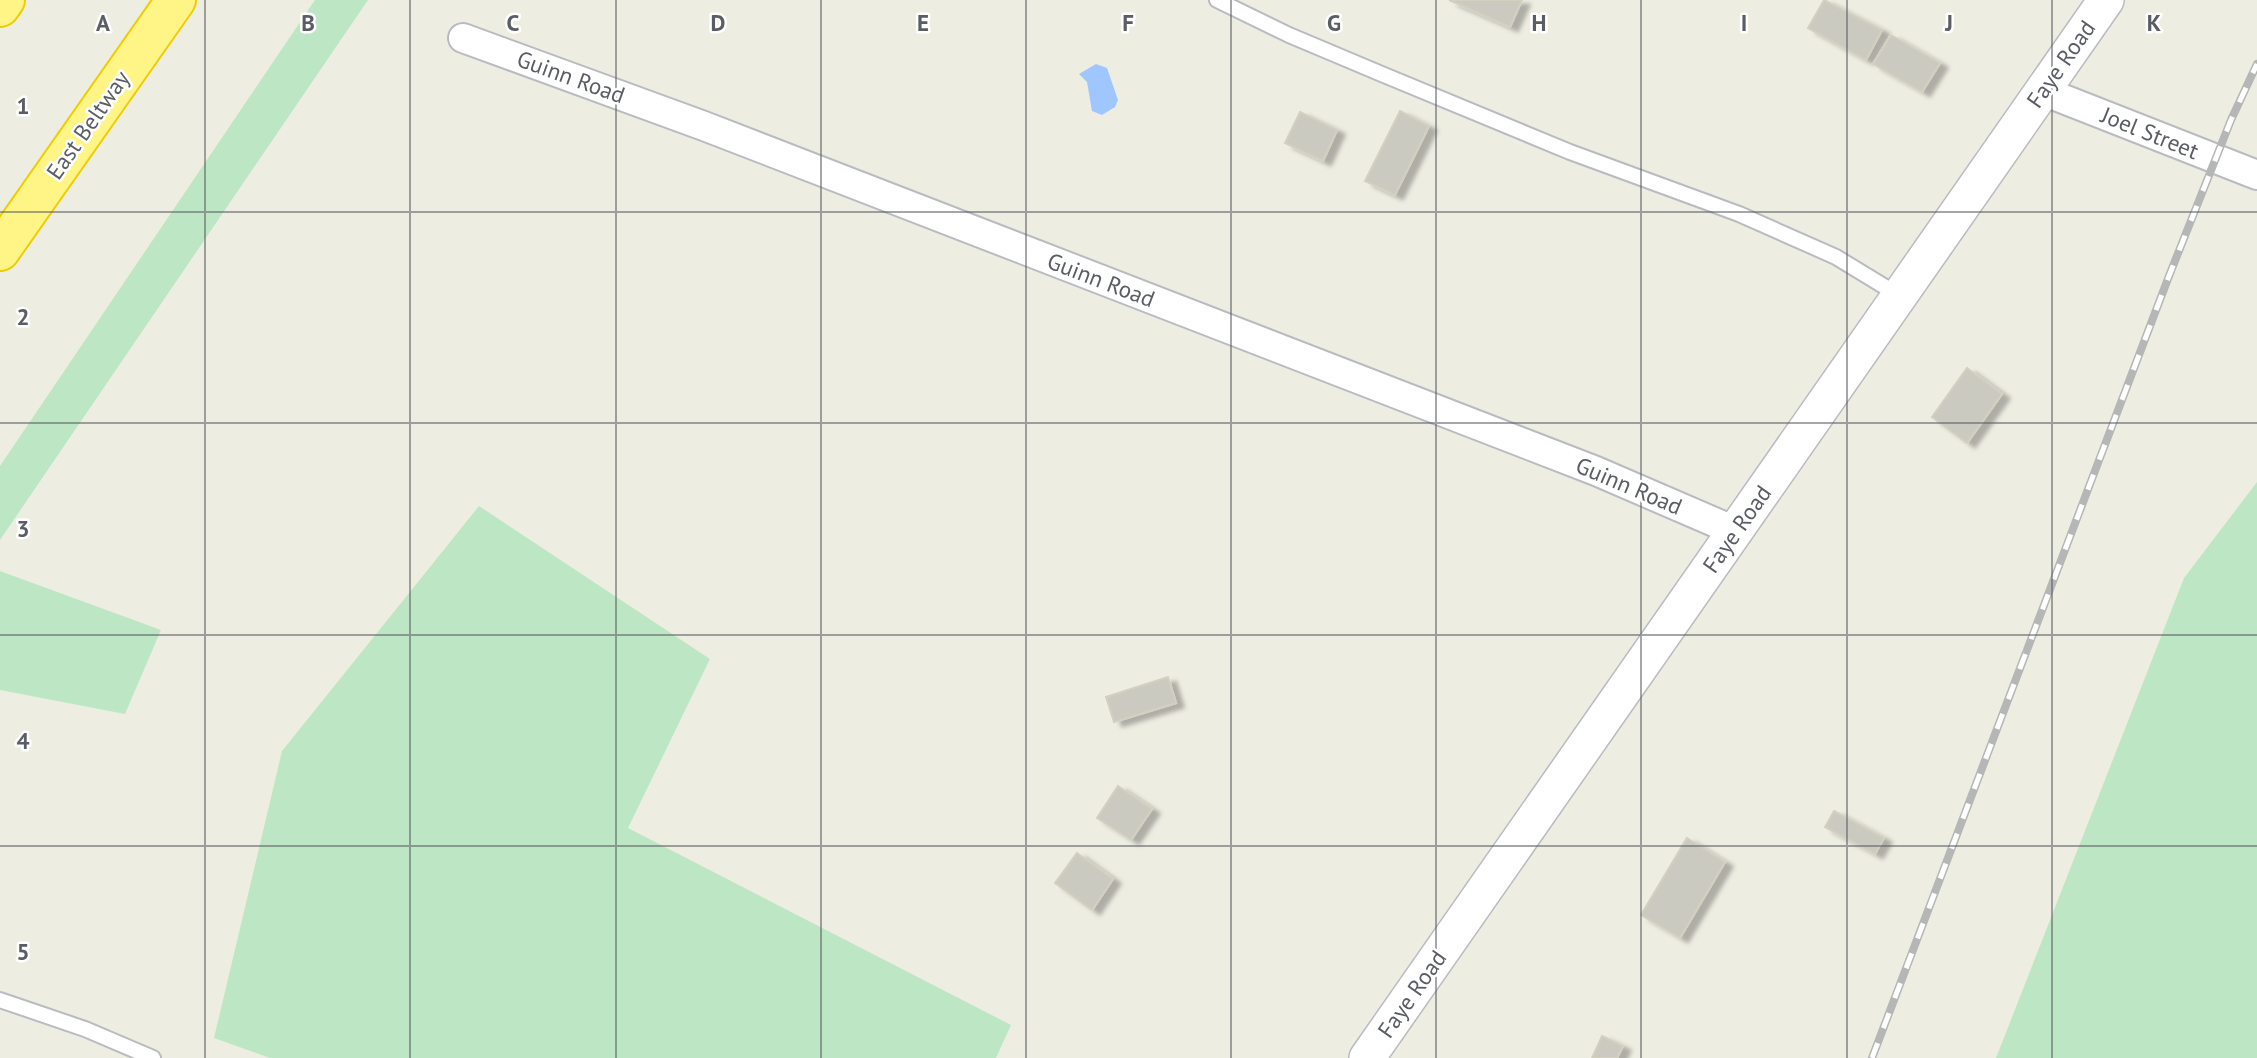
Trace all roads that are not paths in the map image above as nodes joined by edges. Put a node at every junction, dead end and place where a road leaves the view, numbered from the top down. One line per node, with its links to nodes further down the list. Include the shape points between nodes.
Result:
1 (5, 0): 5 (highway)
2 (176, 0): 9 (highway, East Beltway)
3 (1217, 0): 10 (lane, via 1289,35 1570,152 1739,214 1836,257)
4 (2106, 0): 7 (street, Faye Road)
5 (0, 7)
6 (463, 38): 11 (street, Guinn Road, via 704,126 1544,451)
7 (2043, 91): 8 (street, Joel Street); 10 (street, Faye Road)
8 (2257, 175)
9 (0, 251)
10 (1901, 297): 11 (street, Faye Road)
11 (1735, 531): 14 (street, Faye Road)
12 (0, 1000): 13 (lane)
13 (153, 1058)
14 (1367, 1058)

